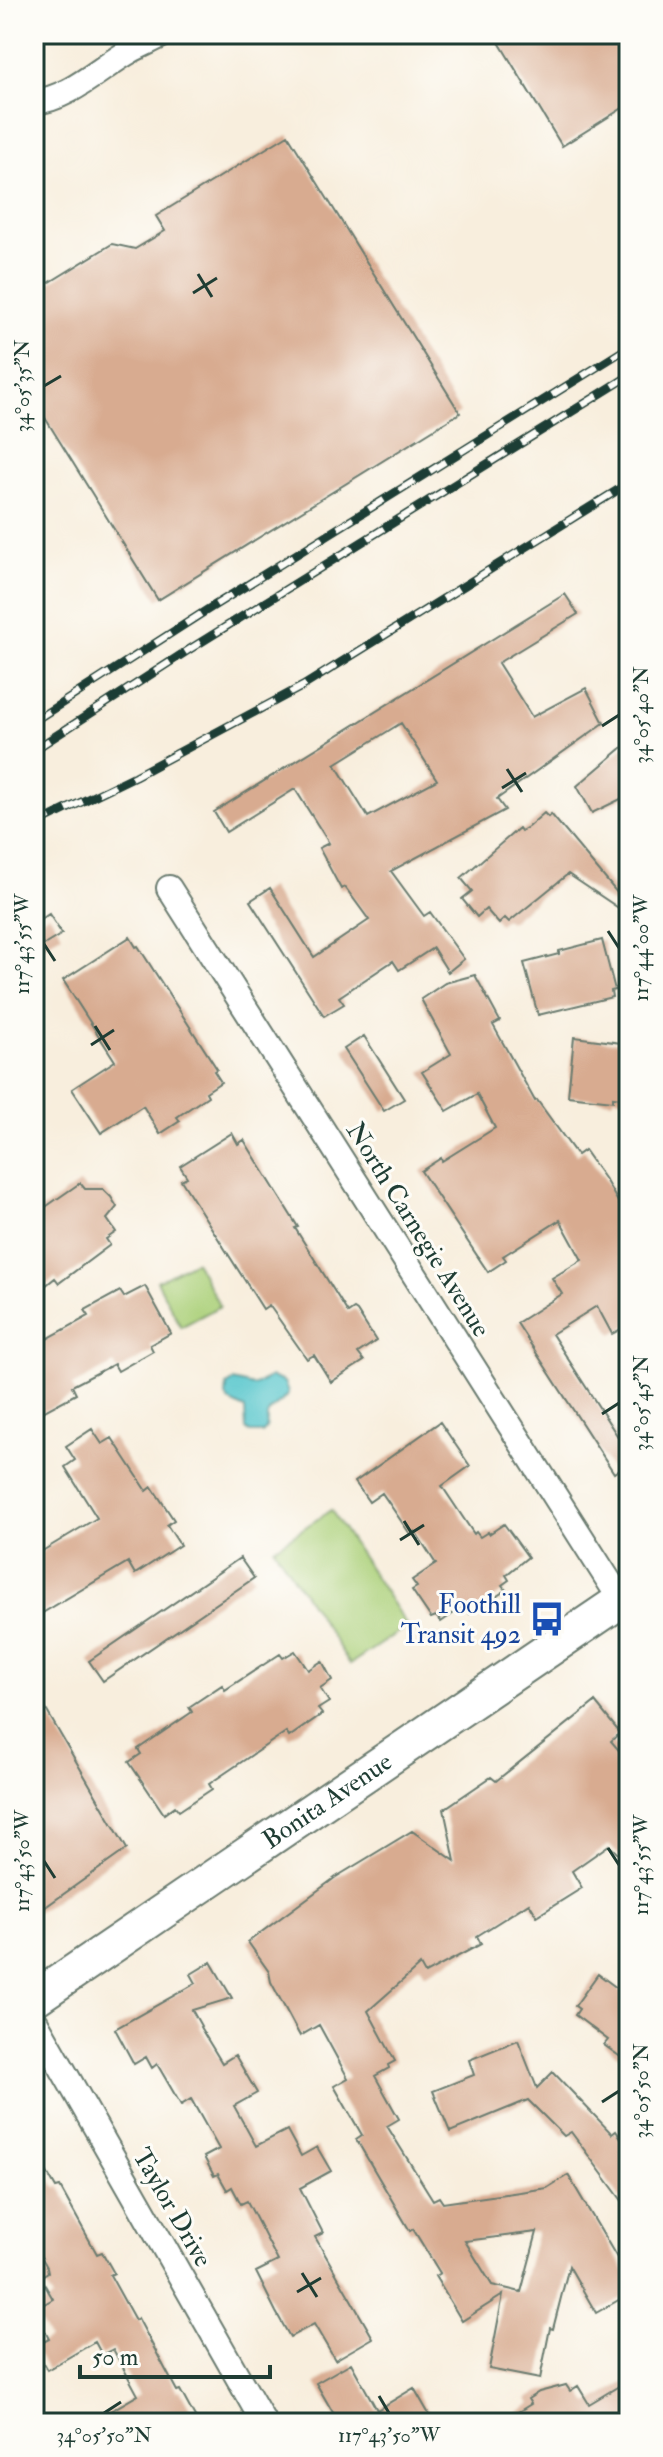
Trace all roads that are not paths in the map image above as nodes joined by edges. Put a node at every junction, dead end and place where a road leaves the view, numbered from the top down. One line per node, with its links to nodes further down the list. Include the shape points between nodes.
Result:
1 (164, 34): 2 (street, via 67,91)
2 (34, 102)
3 (169, 888): 4 (street, North Carnegie Avenue)
4 (625, 1598): 5 (main road, Bonita Avenue)
5 (34, 1999)
6 (34, 2019): 7 (street, Taylor Drive)
7 (264, 2423)

